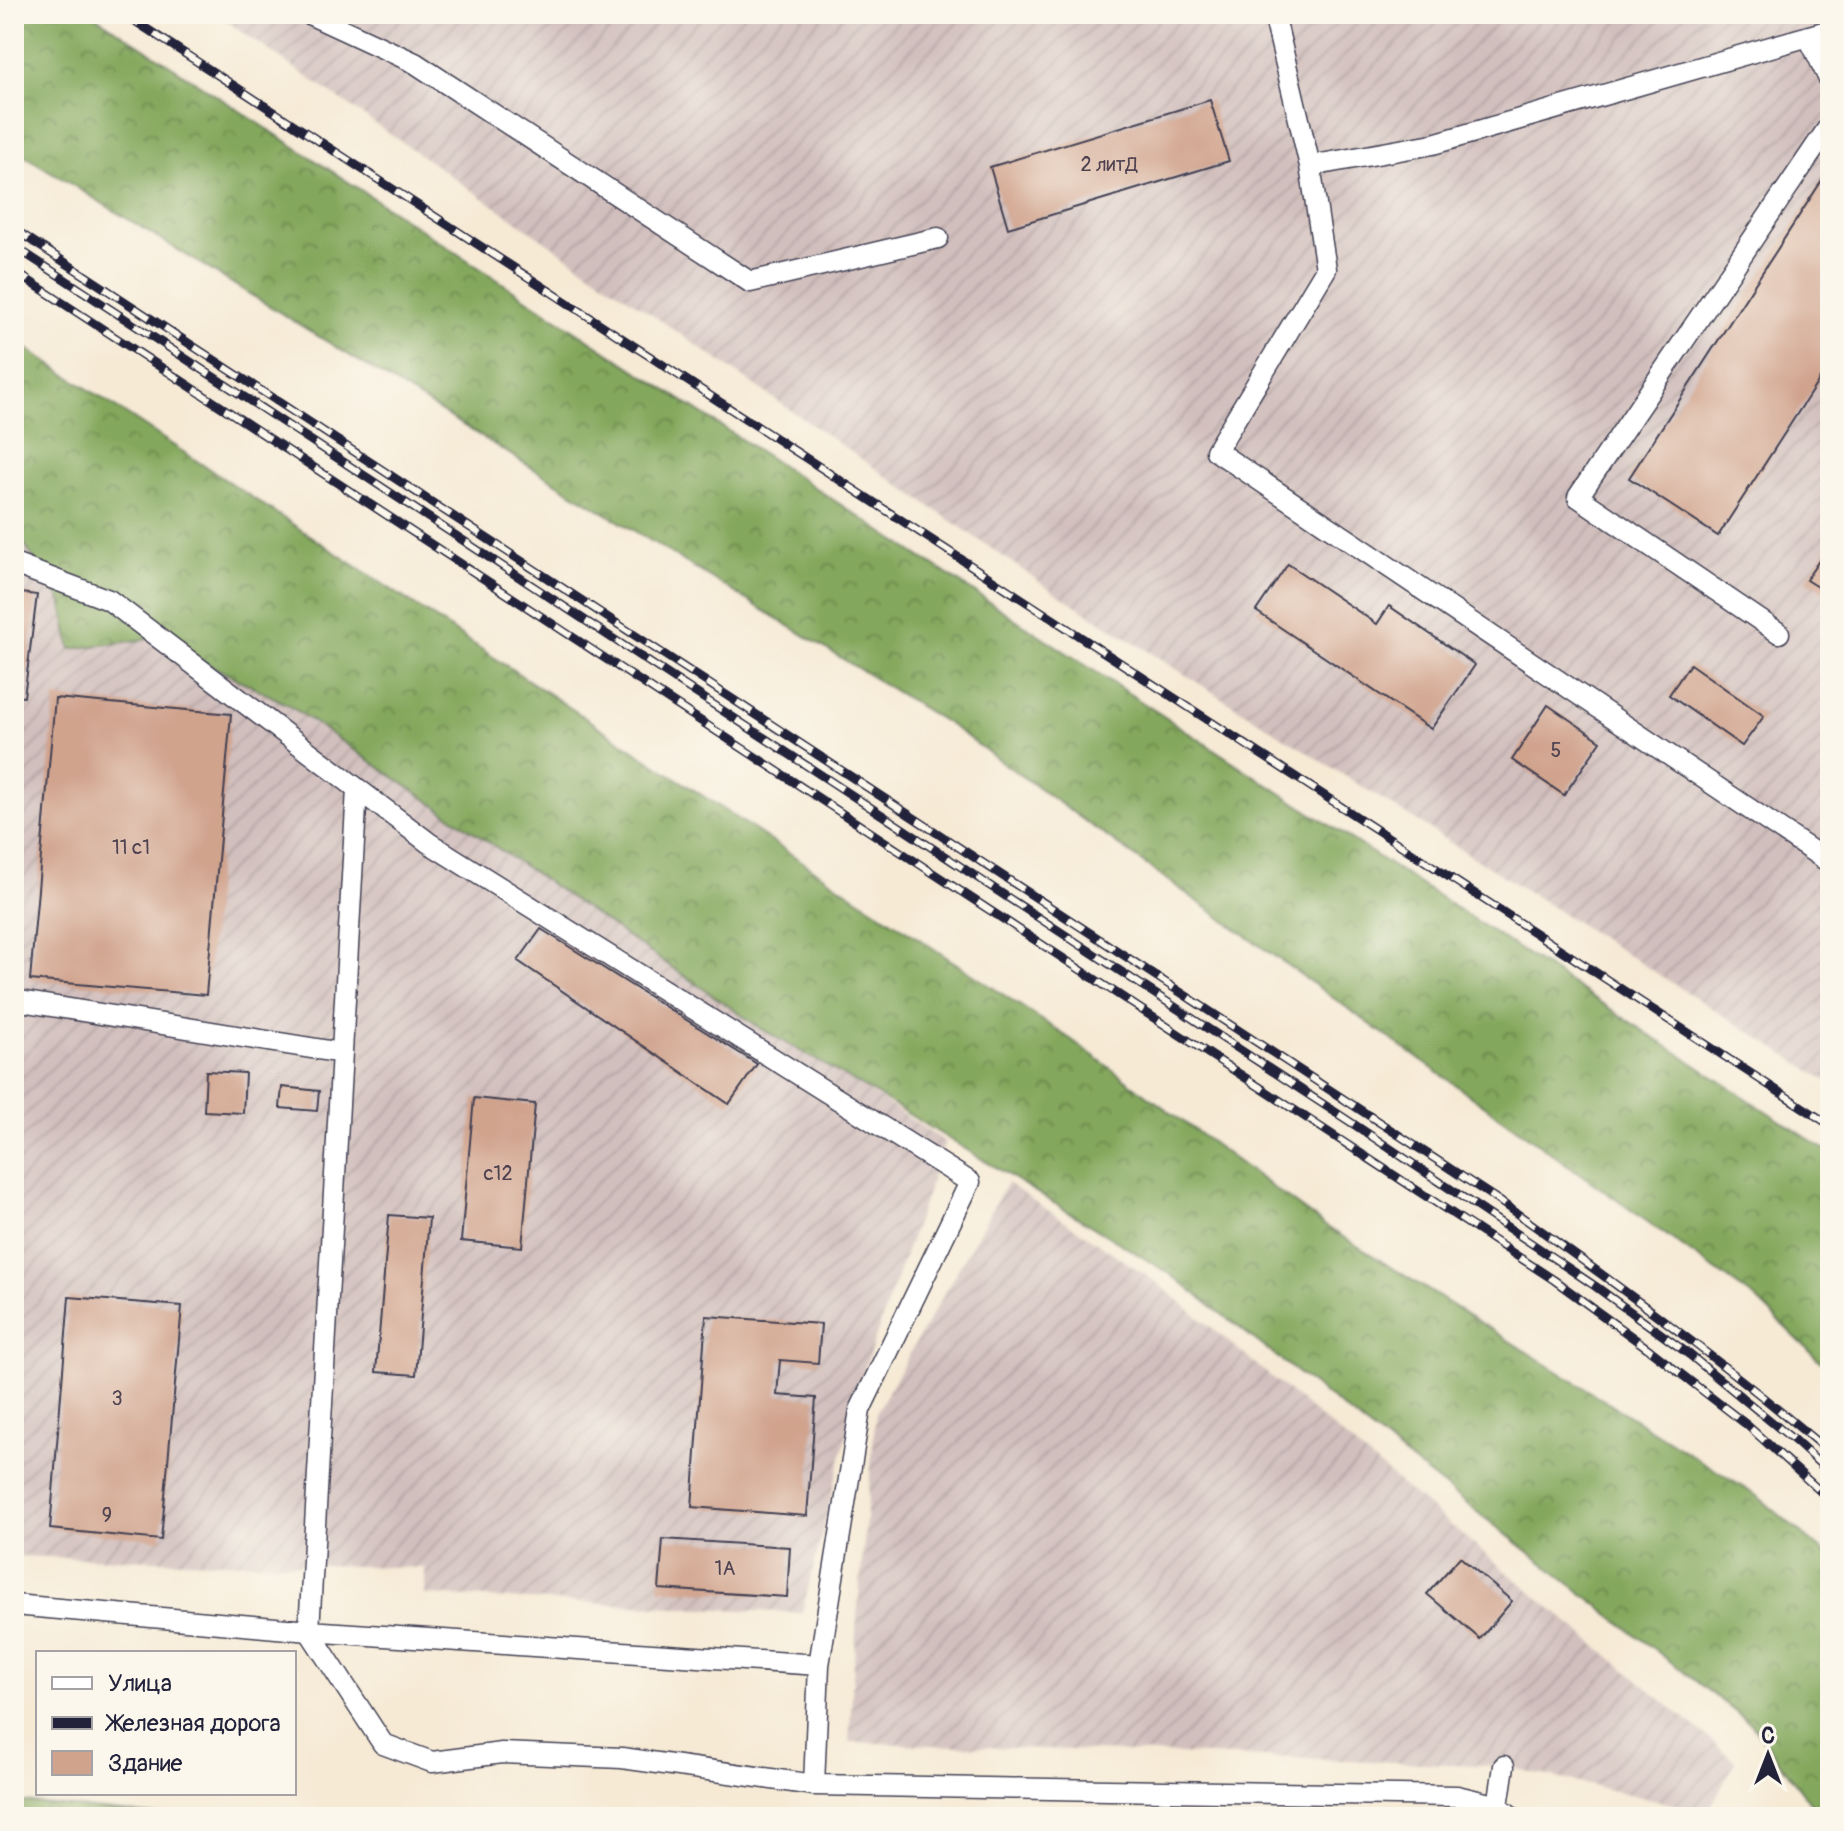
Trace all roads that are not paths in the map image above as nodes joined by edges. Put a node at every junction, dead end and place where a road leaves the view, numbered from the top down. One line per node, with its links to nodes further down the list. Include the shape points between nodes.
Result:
1 (309, 14): 8 (street, via 415,63 750,282)
2 (1274, 14): 7 (street)
3 (1830, 30): 4 (street)
4 (1808, 36): 5 (street); 7 (street, via 1433,144)
5 (1830, 81)
6 (1830, 125): 10 (street, via 1578,497)
7 (1310, 166): 12 (street, via 1326,269 1216,451)
8 (938, 238)
9 (14, 564): 11 (street, via 109,600)
10 (1779, 633)
11 (357, 789): 14 (street); 17 (street, via 429,843 970,1182 860,1410)
12 (1830, 863)
13 (14, 1000): 14 (street)
14 (342, 1053): 16 (street)
15 (14, 1605): 16 (street)
16 (318, 1631): 17 (street); 19 (street, via 383,1744 432,1762 502,1753 622,1758)
17 (819, 1665): 19 (street)
18 (1504, 1766): 20 (street)
19 (814, 1785): 20 (street, via 1457,1796)
20 (1505, 1812)

